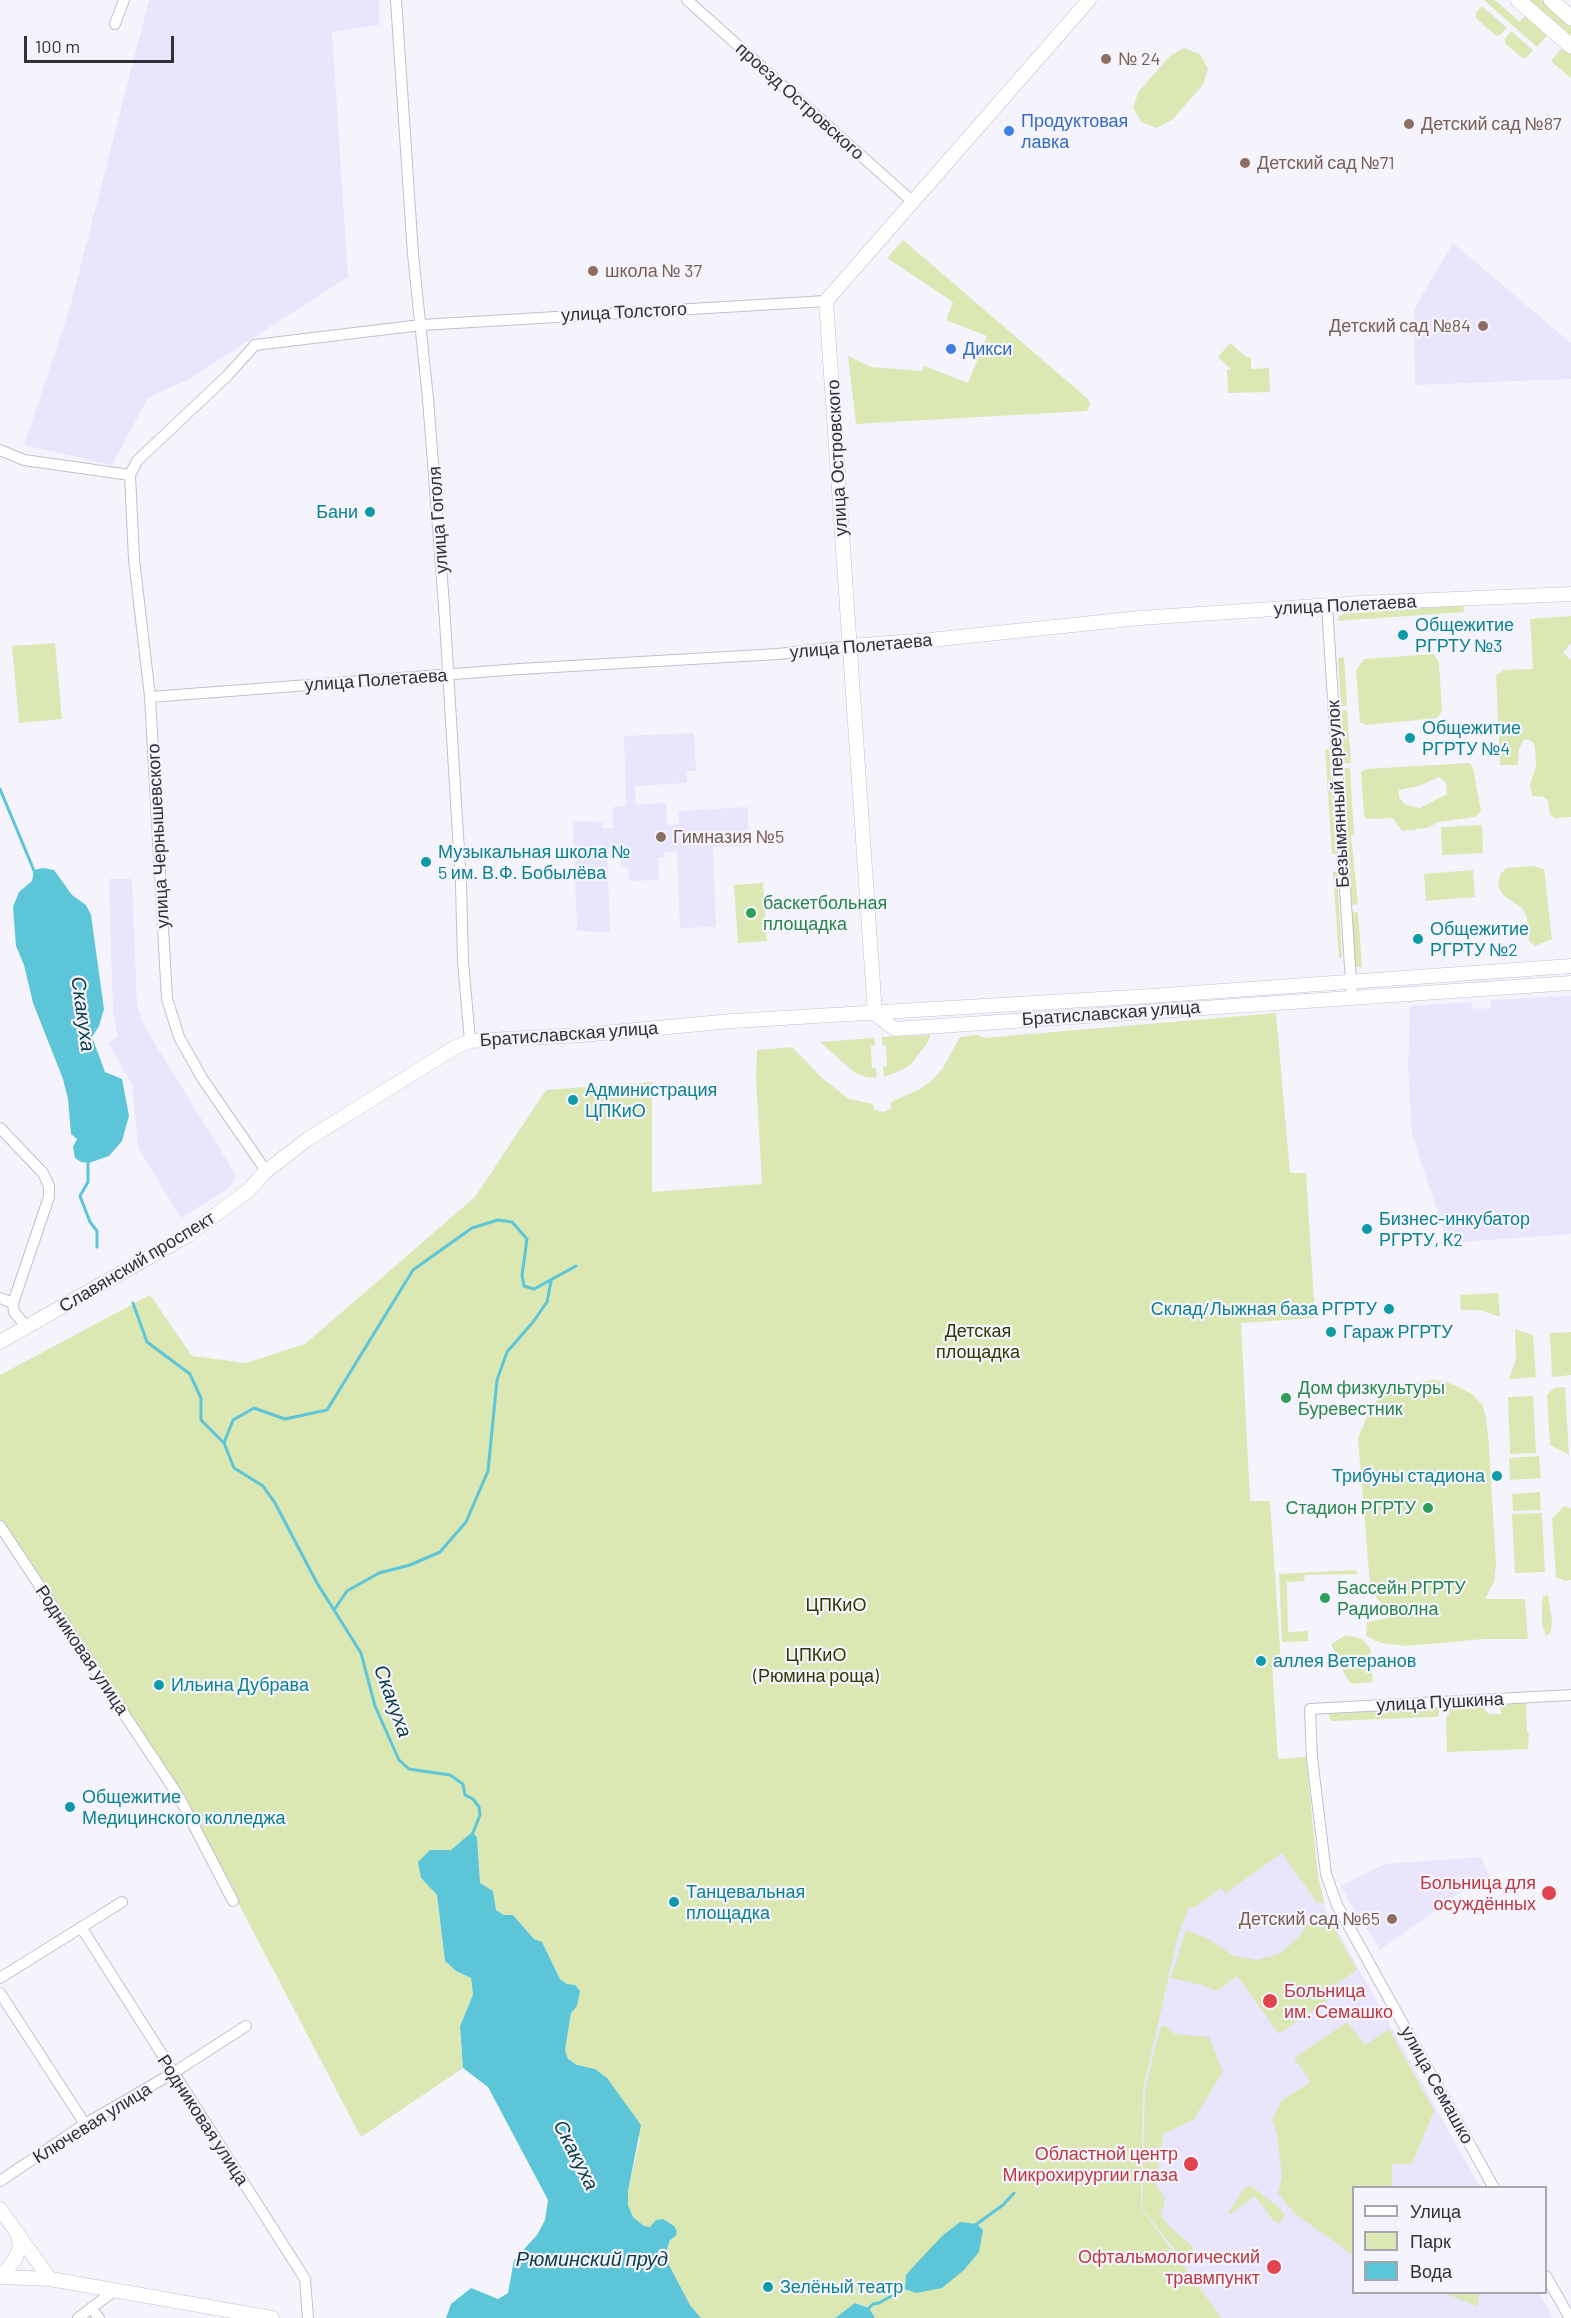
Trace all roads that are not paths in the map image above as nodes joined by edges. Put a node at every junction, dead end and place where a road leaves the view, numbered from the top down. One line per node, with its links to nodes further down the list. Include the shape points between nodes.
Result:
1 (124, 0): 8 (street)
2 (396, 0): 12 (street, улица Гоголя, via 413,254)
3 (687, 0): 10 (street, проезд Островского)
4 (1089, 0): 10 (street)
5 (1518, 0): 9 (main road)
6 (1551, 0): 7 (main road)
7 (1571, 18)
8 (115, 24)
9 (1571, 46)
10 (913, 202): 11 (street)
11 (826, 301): 12 (street, улица Толстого); 17 (street, улица Островского)
12 (422, 325): 14 (street, улица Толстого, via 255,345 137,461); 18 (street, улица Гоголя)
13 (0, 450): 14 (street, via 24,460)
14 (130, 475): 19 (street, улица Чернышевского, via 134,559)
15 (1571, 594): 16 (street, улица Полетаева)
16 (1326, 606): 17 (street, улица Полетаева, via 1140,618); 21 (street, Безымянный переулок)
17 (850, 646): 18 (street, улица Полетаева); 24 (street, улица Островского)
18 (448, 675): 19 (street, улица Полетаева); 25 (street, улица Гоголя)
19 (150, 697): 27 (street, улица Чернышевского, via 167,999 179,1037 202,1078)
20 (1571, 966): 21 (street, Братиславская улица)
21 (1350, 983): 23 (street); 24 (street, Братиславская улица)
22 (1571, 983): 23 (street, Братиславская улица)
23 (1352, 998): 24 (street, Братиславская улица, via 895,1029)
24 (875, 1014): 25 (street, Братиславская улица)
25 (470, 1041): 27 (street, Братиславская улица, via 350,1111)
26 (0, 1128): 29 (street, via 43,1173 49,1186 49,1197)
27 (266, 1171): 30 (street, Славянский проспект, via 249,1190 188,1235)
28 (0, 1298): 29 (street)
29 (13, 1303): 30 (street, via 14,1312)
30 (26, 1326): 31 (street, Славянский проспект)
31 (0, 1342)
32 (0, 1526): 35 (street, Родниковая улица, via 179,1797)
33 (1571, 1695): 34 (street, улица Пушкина)
34 (1310, 1709): 44 (street, улица Семашко, via 1326,1874 1337,1905)
35 (233, 1901)
36 (122, 1902): 37 (street)
37 (81, 1928): 38 (street); 41 (street, Родниковая улица)
38 (0, 1978)
39 (0, 1994): 42 (street)
40 (246, 2026): 41 (street, Ключевая улица)
41 (173, 2073): 42 (street, Ключевая улица); 55 (street, Родниковая улица, via 305,2279)
42 (85, 2124): 43 (street, Ключевая улица)
43 (0, 2181)
44 (1493, 2186)
45 (0, 2209): 46 (street)
46 (18, 2235): 47 (street, via 20,2247 15,2259); 48 (street)
47 (0, 2276): 48 (street)
48 (50, 2279): 50 (street)
49 (1547, 2279): 56 (street)
50 (114, 2291): 51 (street); 54 (street)
51 (91, 2308): 52 (street); 53 (street)
52 (78, 2318)
53 (99, 2318)
54 (272, 2318)
55 (308, 2318)
56 (1570, 2318)

